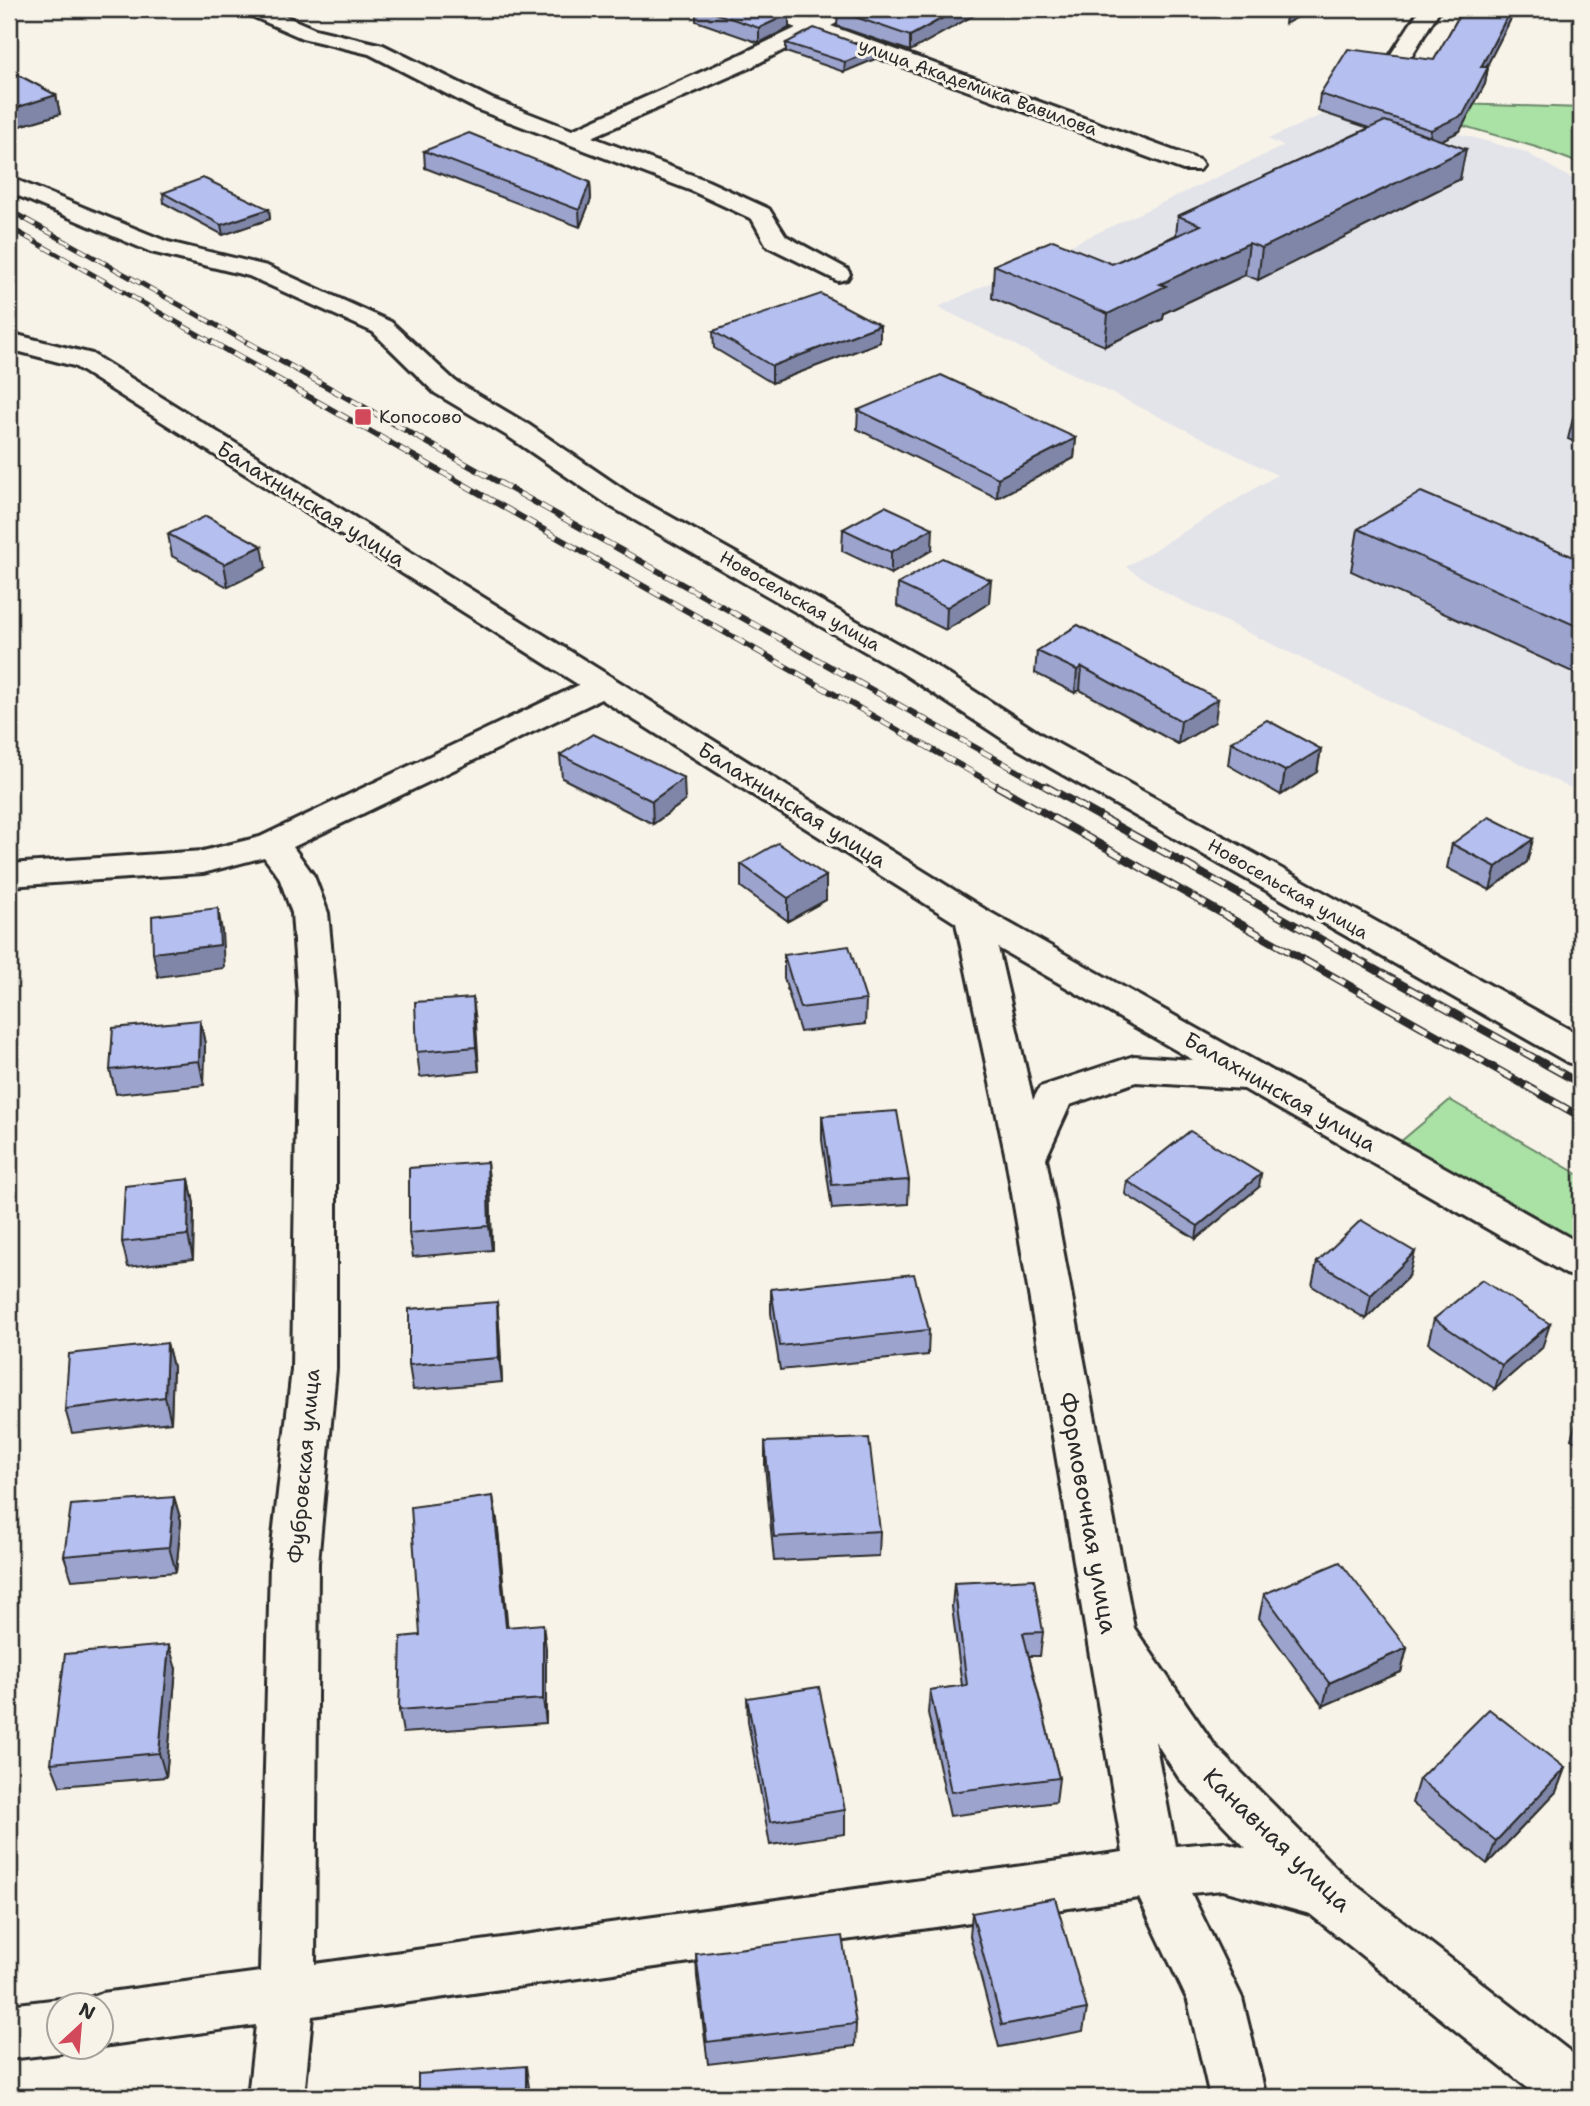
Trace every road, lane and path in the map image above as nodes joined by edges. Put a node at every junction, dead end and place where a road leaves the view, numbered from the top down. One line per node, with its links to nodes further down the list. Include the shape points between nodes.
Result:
1 (252, 9): 7 (street, via 309,34 376,49 484,104)
2 (764, 9): 5 (street, улица Академика Вавилова)
3 (849, 9): 5 (street)
4 (1430, 9): 6 (street)
5 (814, 26): 7 (street); 8 (street, улица Академика Вавилова)
6 (1395, 65)
7 (574, 137): 10 (street, via 761,214 776,241)
8 (1191, 165)
9 (9, 184): 16 (street, Новосельская улица, via 160,247 258,271 382,327 445,387 519,430 620,500 912,665 1030,742)
10 (838, 274)
11 (9, 341): 12 (street, Балахнинская улица, via 83,360)
12 (600, 687): 13 (street); 15 (street, Балахнинская улица)
13 (272, 844): 14 (street, via 203,862); 23 (street, Фубровская улица, via 296,876 310,914 317,998 314,1369 294,1563)
14 (9, 875)
15 (973, 918): 17 (street, Балахнинская улица); 18 (street, Формовочная улица)
16 (1581, 1053)
17 (1254, 1077): 18 (street, via 1134,1069 1054,1096); 19 (street, Балахнинская улица)
18 (1027, 1158): 20 (street, Формовочная улица)
19 (1581, 1263)
20 (1109, 1631): 21 (street, Формовочная улица); 22 (street, Канавная улица, via 1197,1762)
21 (1153, 1872): 22 (street, via 1223,1866); 23 (street); 29 (street, Формовочная улица, via 1215,1998)
22 (1325, 1893): 27 (street, Канавная улица)
23 (287, 1995): 24 (street); 28 (street, Фубровская улица)
24 (116, 2018)
25 (46, 2028): 26 (street)
26 (9, 2032)
27 (1581, 2095)
28 (276, 2097)
29 (1238, 2097)

